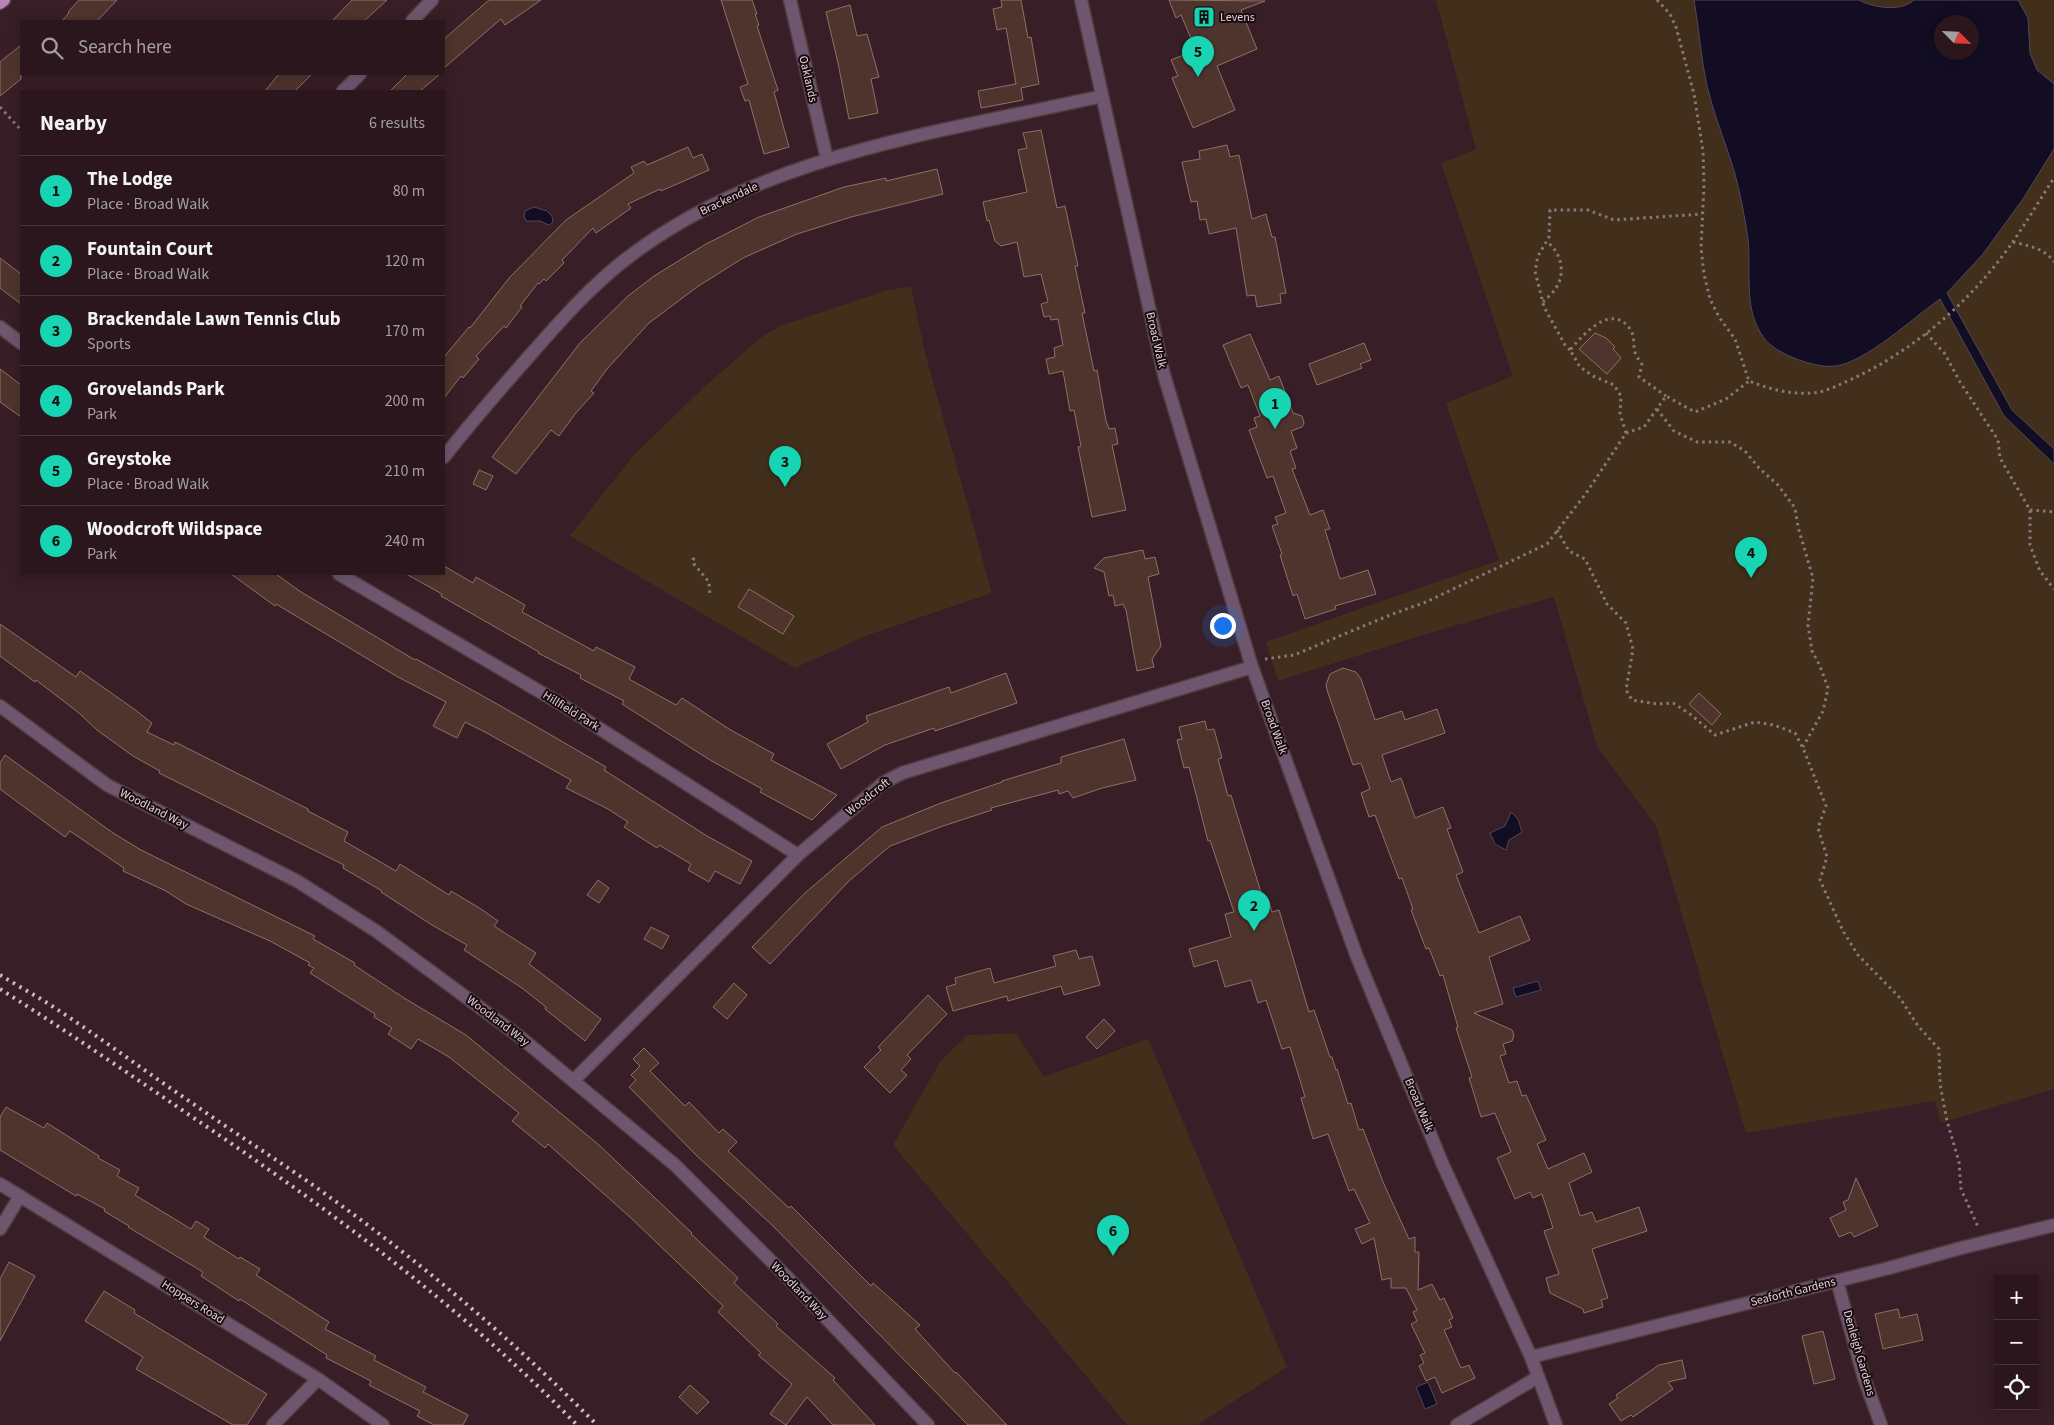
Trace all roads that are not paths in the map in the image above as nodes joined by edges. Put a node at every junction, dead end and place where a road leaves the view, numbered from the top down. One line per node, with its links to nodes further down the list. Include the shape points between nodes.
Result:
1 (4, 0): 5 (main road)
2 (432, 0): 6 (street)
3 (790, 0): 10 (street, Oaklands)
4 (1080, 0): 9 (street, Broad Walk)
5 (0, 3)
6 (413, 20)
7 (359, 75): 8 (street)
8 (344, 90)
9 (1102, 96): 10 (street, Brackendale); 15 (street, Broad Walk, via 1164,375)
10 (827, 159): 13 (street, Brackendale, via 720,201 676,224 626,259 582,296)
11 (0, 327): 12 (street)
12 (20, 343)
13 (445, 456)
14 (347, 576): 17 (street, Hillfield Park, via 561,704)
15 (1251, 664): 17 (street, Woodcroft, via 902,773 883,783); 24 (street, Broad Walk, via 1357,957 1444,1165)
16 (0, 706): 18 (street, Woodland Way, via 107,785 297,881 376,931)
17 (798, 855): 18 (street, Woodcroft)
18 (574, 1080): 29 (street, Woodland Way, via 675,1165)
19 (0, 1184): 20 (street, Hoppers Road)
20 (20, 1196): 22 (street); 26 (street, Hoppers Road)
21 (2054, 1224): 23 (street, Seaforth Gardens)
22 (0, 1229)
23 (1837, 1281): 24 (street, Seaforth Gardens); 32 (street, Denleigh Gardens, via 1864,1378)
24 (1531, 1357): 25 (street, Broad Walk)
25 (1538, 1377): 30 (street); 31 (street, Broad Walk)
26 (318, 1379): 27 (street); 28 (street, Hoppers Road)
27 (273, 1425)
28 (383, 1425)
29 (928, 1425)
30 (1458, 1425)
31 (1556, 1425)
32 (1881, 1425)

